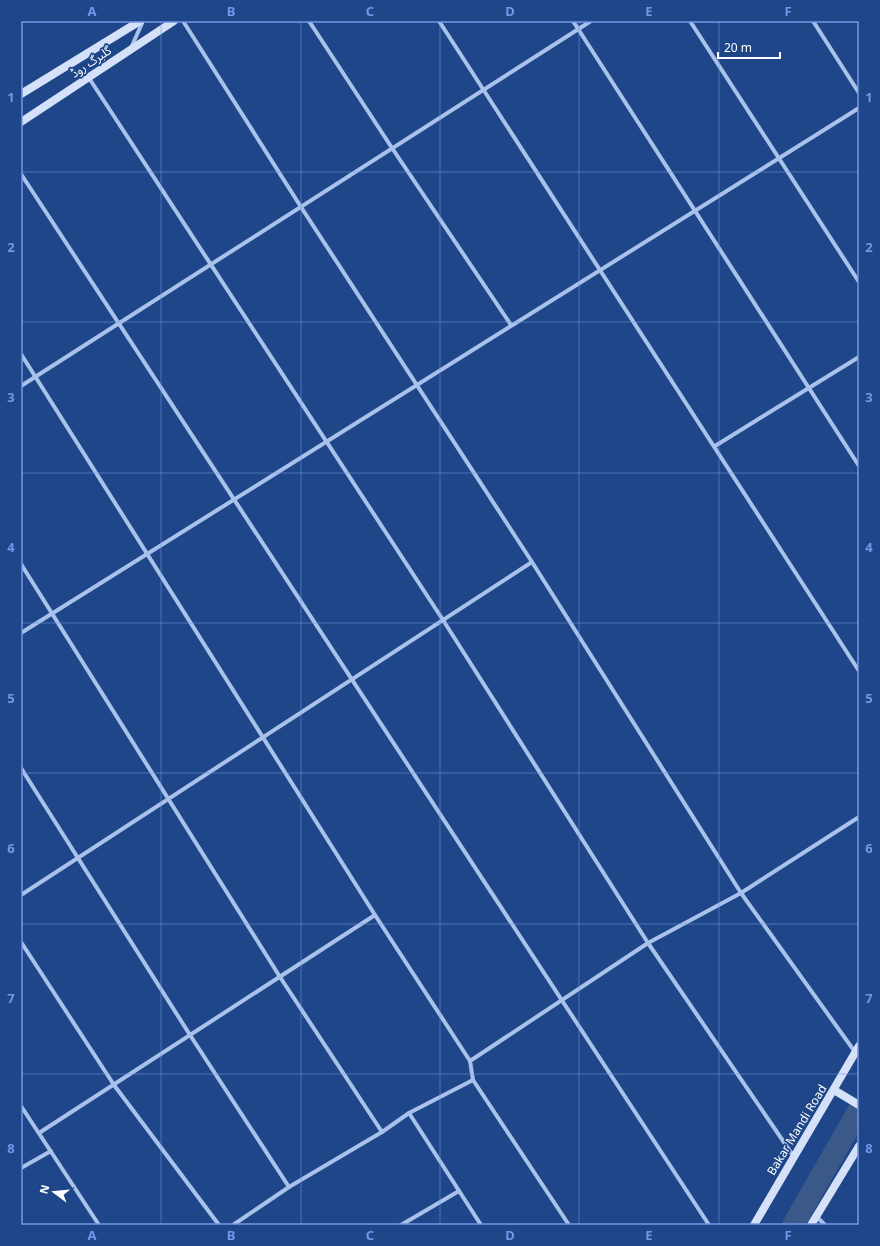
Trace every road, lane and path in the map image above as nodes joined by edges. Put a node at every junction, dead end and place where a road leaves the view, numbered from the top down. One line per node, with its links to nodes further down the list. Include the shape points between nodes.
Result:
1 (141, 21): 11 (street); 15 (main road, گلبرگ روڈ)
2 (174, 21): 11 (main road, گلبرگ روڈ)
3 (183, 21): 21 (street)
4 (309, 21): 18 (street)
5 (439, 21): 13 (street)
6 (572, 21): 10 (street)
7 (591, 21): 10 (street)
8 (690, 21): 19 (street)
9 (813, 21): 14 (street)
10 (578, 29): 13 (street); 22 (street)
11 (130, 50): 12 (main road, گلبرگ روڈ)
12 (89, 78): 17 (main road, گلبرگ روڈ); 23 (street)
13 (483, 90): 18 (street); 24 (street)
14 (859, 93)
15 (21, 94)
16 (859, 108): 19 (street)
17 (21, 122)
18 (392, 148): 21 (street); 27 (street)
19 (779, 158): 22 (street); 25 (street)
20 (21, 174): 26 (street)
21 (301, 207): 23 (street); 31 (street)
22 (695, 211): 24 (street); 33 (street)
23 (210, 264): 26 (street); 34 (street)
24 (600, 270): 27 (street); 35 (street)
25 (859, 282)
26 (118, 323): 30 (street); 37 (street)
27 (511, 325): 31 (street)
28 (21, 354): 30 (street)
29 (859, 357): 33 (street)
30 (35, 377): 32 (street); 38 (street)
31 (416, 385): 34 (street); 39 (street)
32 (21, 386)
33 (810, 388): 35 (street); 36 (street)
34 (326, 441): 37 (street); 42 (street)
35 (715, 446): 44 (street)
36 (859, 466)
37 (234, 499): 38 (street); 45 (street)
38 (147, 554): 41 (street); 46 (street)
39 (532, 562): 42 (street); 51 (street)
40 (21, 564): 41 (street)
41 (52, 614): 43 (street); 48 (street)
42 (443, 620): 45 (street); 55 (street)
43 (21, 633)
44 (859, 671)
45 (352, 679): 46 (street); 57 (street)
46 (263, 737): 48 (street); 53 (street)
47 (21, 768): 50 (street)
48 (168, 799): 50 (street); 56 (street)
49 (859, 817): 51 (street)
50 (78, 858): 52 (street); 58 (street)
51 (741, 893): 55 (street); 59 (street)
52 (21, 895)
53 (375, 915): 56 (street); 60 (street)
54 (21, 942): 62 (street)
55 (648, 943): 57 (street); 71 (street)
56 (280, 977): 58 (street); 67 (street)
57 (562, 1000): 60 (street); 82 (street)
58 (190, 1035): 62 (street); 73 (street)
59 (857, 1049): 63 (main road, Bakar Mandi Road)
60 (470, 1060): 61 (street)
61 (473, 1080): 66 (street); 81 (street)
62 (114, 1085): 68 (street); 77 (street)
63 (834, 1090): 64 (main road); 71 (main road, Bakar Mandi Road)
64 (859, 1105)
65 (21, 1106): 68 (street)
66 (409, 1113): 67 (street); 74 (street)
67 (382, 1132): 73 (street)
68 (39, 1133): 70 (street)
69 (859, 1146): 75 (main road)
70 (51, 1150): 72 (street); 76 (street)
71 (794, 1157): 83 (main road, Bakar Mandi Road)
72 (21, 1168)
73 (289, 1187): 78 (street)
74 (459, 1191): 79 (street); 80 (street)
75 (816, 1216): 84 (main road); 85 (street)
76 (99, 1225)
77 (219, 1225)
78 (233, 1225)
79 (401, 1225)
80 (481, 1225)
81 (569, 1225)
82 (709, 1225)
83 (754, 1225)
84 (811, 1225)
85 (825, 1225)

